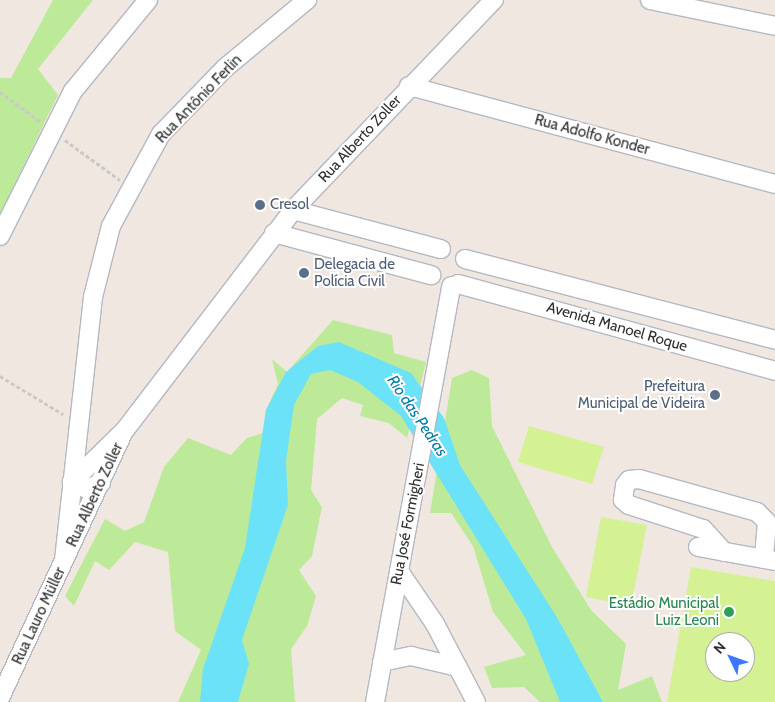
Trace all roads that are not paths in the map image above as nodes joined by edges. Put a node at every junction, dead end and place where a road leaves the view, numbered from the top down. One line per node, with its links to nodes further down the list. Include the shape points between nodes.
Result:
1 (148, 0): 10 (street, via 73,91)
2 (306, 0): 17 (street, Rua Antônio Ferlin, via 225,68 161,134 129,186 111,226 93,297)
3 (494, 0): 6 (street, Rua Alberto Zoller)
4 (650, 0): 5 (street)
5 (775, 26)
6 (409, 86): 7 (street, Rua Adolfo Konder); 8 (street, Rua Alberto Zoller)
7 (775, 184)
8 (294, 210): 9 (street, Rua Alberto Zoller); 11 (street)
9 (274, 233): 13 (street); 18 (street, Rua Alberto Zoller)
10 (0, 236)
11 (441, 249): 12 (street, via 454,249); 13 (street, via 431,259)
12 (465, 259): 14 (street, via 467,272); 15 (street, Avenida Manoel Roque)
13 (431, 275): 14 (street, via 442,286)
14 (454, 285): 16 (street, Avenida Manoel Roque); 26 (street, Rua José Formigheri)
15 (775, 340)
16 (775, 371)
17 (80, 424): 19 (street, via 90,442 98,447); 20 (street, Rua Antônio Ferlin); 21 (street, Rua Antônio Ferlin)
18 (125, 430): 19 (street, Rua Alberto Zoller); 21 (street, Rua Alberto Zoller)
19 (106, 445): 20 (street, Rua Alberto Zoller)
20 (86, 465): 21 (street, Rua Alberto Zoller)
21 (87, 485): 24 (street, Rua Antônio Ferlin); 24 (street, Rua Alberto Zoller)
22 (698, 547): 23 (street)
23 (724, 552): 25 (street); 25 (street, via 703,529 629,505 623,500 625,485 629,480 638,480 757,512 767,522)
24 (64, 560): 29 (street, Rua Lauro Müller)
25 (770, 560)
26 (399, 571): 27 (street, Rua José Formigheri); 28 (street)
27 (382, 662): 28 (street, via 411,656); 30 (street, Rua José Formigheri)
28 (458, 667): 31 (street)
29 (0, 698)
30 (374, 702)
31 (476, 702)

